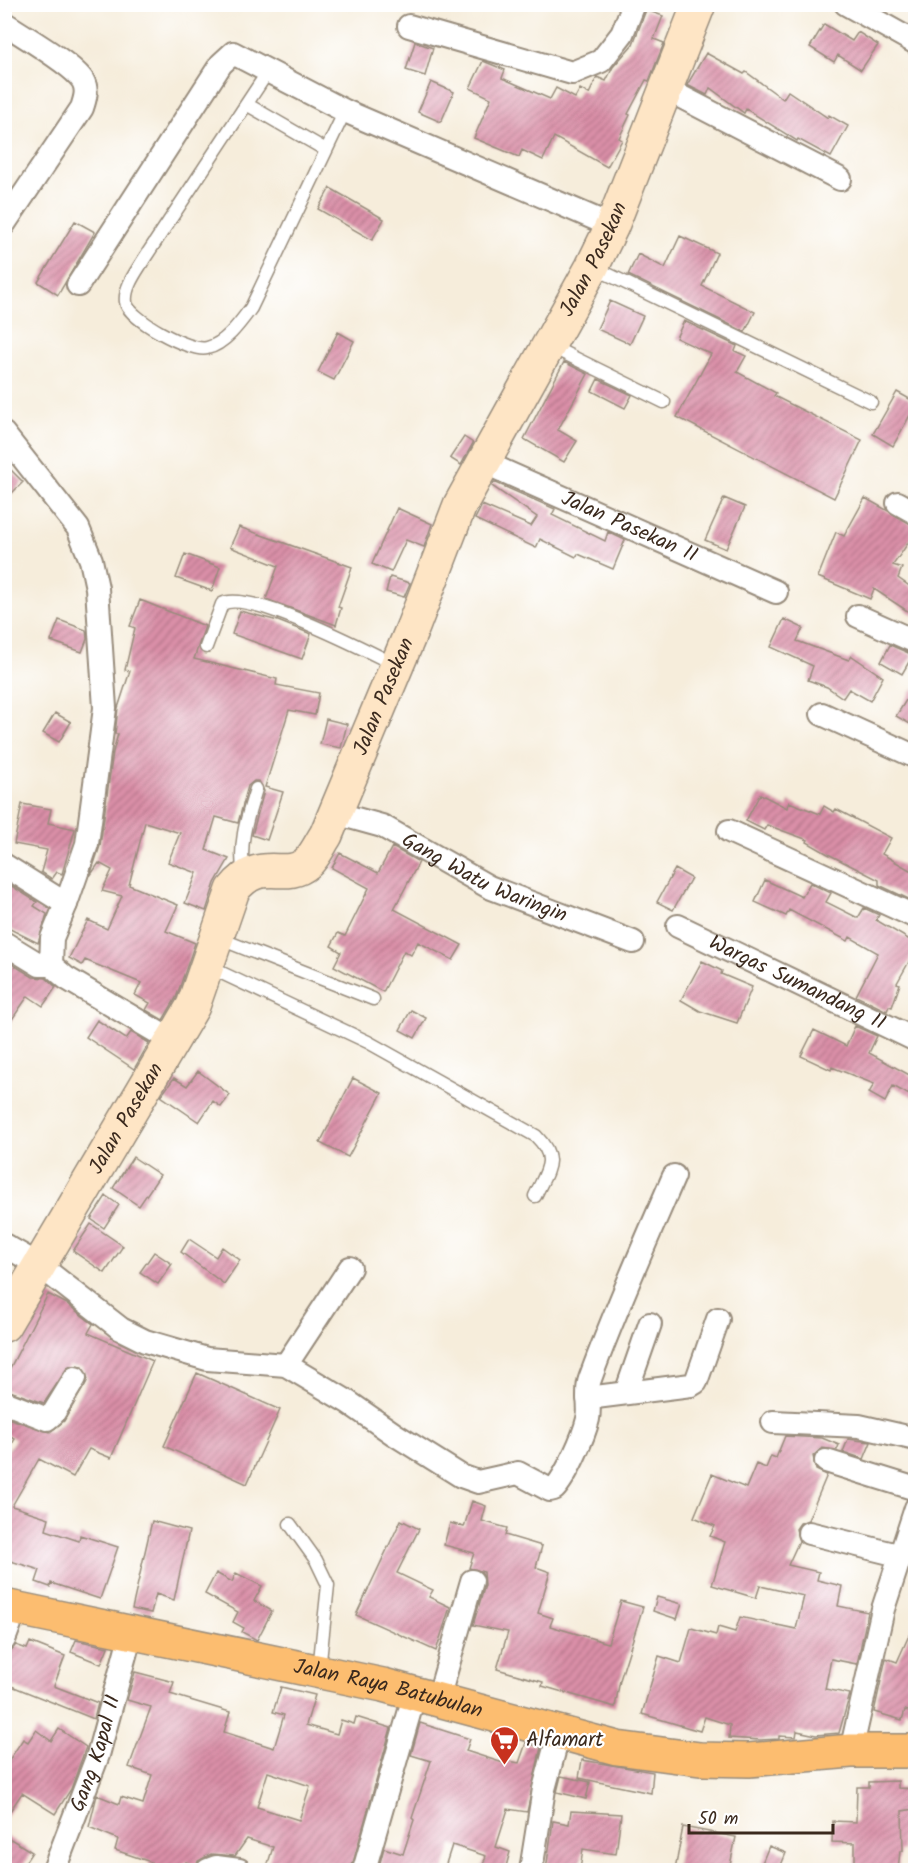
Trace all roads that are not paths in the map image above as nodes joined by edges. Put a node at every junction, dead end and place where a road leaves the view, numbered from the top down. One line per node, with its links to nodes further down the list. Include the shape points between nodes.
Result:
1 (634, 4): 5 (street, via 622,34 602,61 572,73)
2 (699, 4): 8 (street, Jalan Pasekan)
3 (846, 4): 6 (street)
4 (4, 22): 13 (street, via 73,70 87,92 82,108)
5 (409, 26)
6 (915, 43)
7 (269, 70): 9 (lane); 10 (street); 16 (street, via 241,55 227,56)
8 (666, 89): 12 (street); 14 (street, Jalan Pasekan)
9 (248, 105): 11 (lane); 11 (lane, via 144,259 127,292 126,302 132,313 174,340 191,349 206,349 241,321 251,308)
10 (345, 111): 11 (lane); 14 (street)
11 (326, 150)
12 (840, 179)
13 (4, 224)
14 (612, 226): 15 (street, Jalan Pasekan)
15 (592, 267): 17 (street, Jalan Pasekan); 19 (lane)
16 (78, 285)
17 (550, 346): 18 (lane); 21 (street, Jalan Pasekan)
18 (664, 402)
19 (871, 402)
20 (4, 434): 34 (street, via 78,528 97,588 105,708 87,844)
21 (483, 462): 22 (street, Jalan Pasekan II); 26 (street, Jalan Pasekan, via 460,506)
22 (776, 592)
23 (858, 616): 24 (street)
24 (915, 642)
25 (206, 647): 26 (lane, via 222,604 241,600 287,615)
26 (396, 665): 30 (street, Jalan Pasekan)
27 (822, 714): 28 (street)
28 (915, 758)
29 (256, 789): 33 (lane, via 243,831)
30 (335, 813): 33 (street, Jalan Pasekan, via 306,864 290,870 259,870); 37 (street, Gang Watu Waringin, via 391,831 489,887)
31 (729, 831): 35 (street)
32 (4, 865): 34 (street)
33 (244, 876): 39 (street, Jalan Pasekan, via 233,890)
34 (66, 904): 40 (street, via 52,938)
35 (915, 917)
36 (678, 926): 42 (street, Wargas Sumandang II)
37 (633, 942)
38 (4, 943): 40 (street, via 39,965)
39 (212, 952): 41 (lane); 43 (street, Jalan Pasekan, via 193,1006); 45 (lane, via 536,1136 549,1151 551,1161)
40 (51, 965): 43 (street, via 66,978)
41 (373, 999)
42 (915, 1040)
43 (174, 1042): 48 (street, Jalan Pasekan)
44 (674, 1176): 55 (street, via 607,1332 589,1381)
45 (536, 1197)
46 (4, 1245): 48 (street)
47 (350, 1268): 52 (street)
48 (36, 1271): 51 (street, Jalan Pasekan); 52 (street, via 146,1341 207,1359)
49 (718, 1318): 54 (street, via 696,1382)
50 (650, 1324): 54 (street)
51 (4, 1326)
52 (286, 1365): 55 (street, via 461,1476 477,1482 512,1473 550,1490 562,1479 588,1418)
53 (75, 1378): 56 (street, via 47,1419)
54 (626, 1393): 55 (street)
55 (588, 1398)
56 (4, 1402)
57 (773, 1422): 58 (street, via 859,1426)
58 (915, 1439)
59 (826, 1461): 60 (street)
60 (915, 1489)
61 (915, 1508): 64 (street)
62 (290, 1524): 69 (lane, via 316,1560 328,1585)
63 (809, 1533): 64 (street)
64 (898, 1555): 73 (street)
65 (472, 1581): 70 (street)
66 (10, 1607): 67 (highway, Jalan Raya Batubulan); 68 (street)
67 (131, 1633): 69 (highway, Jalan Raya Batubulan); 74 (street, Gang Kapal II, via 98,1755)
68 (4, 1640)
69 (319, 1671): 70 (highway, Jalan Raya Batubulan)
70 (427, 1696): 71 (highway, Jalan Raya Batubulan); 77 (street)
71 (559, 1732): 73 (highway, Jalan Raya Batubulan, via 617,1748 700,1759 749,1760); 78 (street, via 544,1788)
72 (915, 1750): 73 (highway, Jalan Raya Batubulan)
73 (851, 1751)
74 (54, 1870)
75 (208, 1870): 76 (street)
76 (239, 1870)
77 (364, 1870)
78 (531, 1870)

